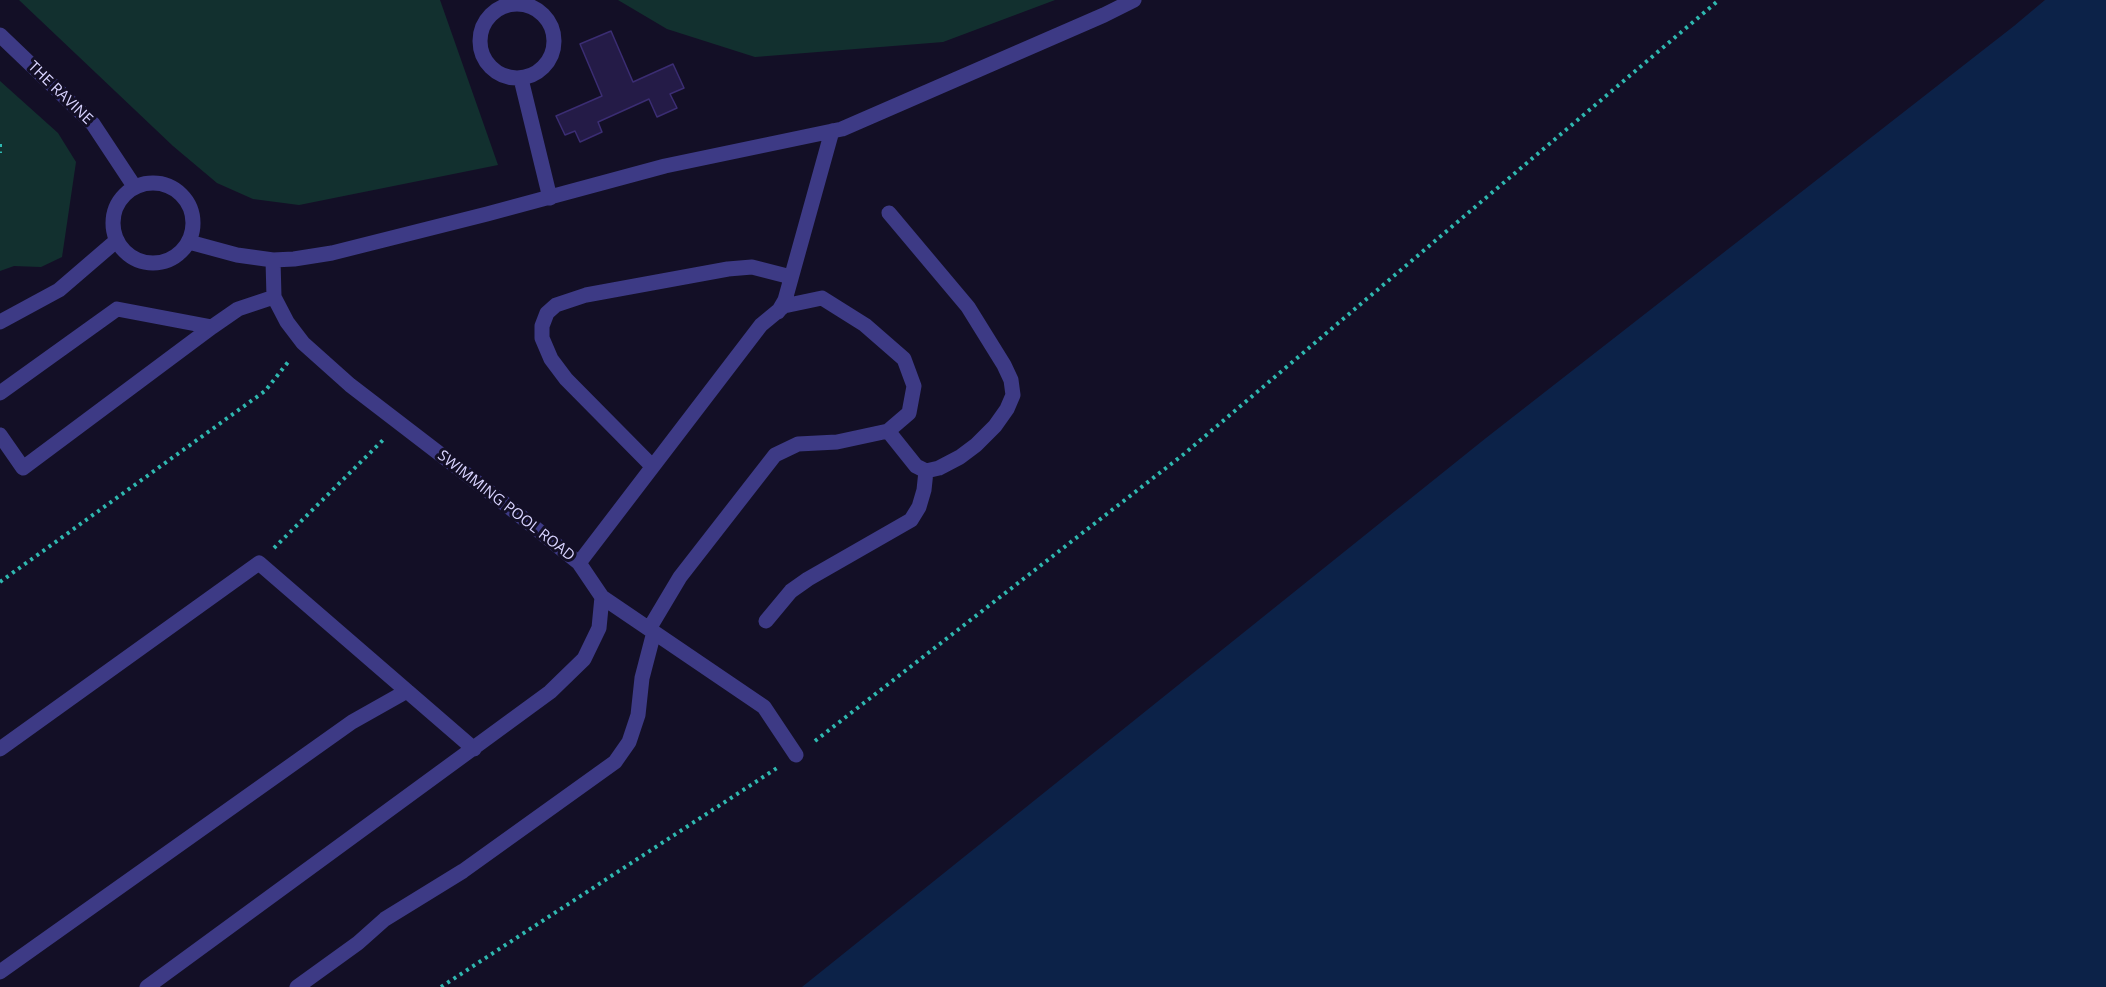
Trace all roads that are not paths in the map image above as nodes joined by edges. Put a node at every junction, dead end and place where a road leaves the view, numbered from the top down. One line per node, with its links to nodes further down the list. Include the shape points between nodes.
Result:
1 (1134, 0): 4 (street)
2 (0, 35): 5 (street, THE RAVINE, via 93,124)
3 (520, 79): 3 (street, via 542,69 554,48 554,36 543,14 521,4 497,10 488,18 479,41 488,64 497,73); 6 (street)
4 (832, 131): 6 (street, via 665,166); 11 (street)
5 (134, 186): 8 (street, via 114,208 112,228); 9 (street, via 163,183 182,195 193,220)
6 (550, 198): 10 (street, via 332,253)
7 (889, 213): 20 (street, via 968,308 1011,380 1013,395 995,426 960,457)
8 (116, 241): 9 (street, via 126,254 153,264 167,261); 14 (street, via 59,290)
9 (189, 242): 10 (street)
10 (273, 260): 12 (street, SWIMMING POOL ROAD)
11 (791, 277): 13 (street); 19 (street, via 752,267 728,269 586,295 556,305 547,313 542,338 551,359)
12 (274, 297): 15 (street, via 238,309); 21 (street, SWIMMING POOL ROAD, via 303,343 350,385)
13 (778, 312): 17 (street, via 784,306 822,298 865,325 904,359 914,386 909,413); 19 (street, via 761,325)
14 (0, 322)
15 (212, 327): 16 (street, via 117,309); 18 (street, via 23,468)
16 (0, 393)
17 (888, 431): 20 (street, via 916,466); 24 (street, via 837,442 798,444 775,455 680,577)
18 (0, 435)
19 (652, 466): 21 (street)
20 (926, 471): 23 (street, via 919,507 911,520 808,579 784,598)
21 (579, 563): 22 (street, SWIMMING POOL ROAD)
22 (602, 597): 24 (street, SWIMMING POOL ROAD); 27 (street, via 599,628 584,659 550,692)
23 (766, 621)
24 (651, 631): 28 (street, SWIMMING POOL ROAD, via 764,707); 31 (street, via 638,715 629,742 615,762 463,871 385,919)
25 (407, 691): 26 (street, via 259,563); 27 (street); 29 (street, via 352,722)
26 (0, 749)
27 (474, 749): 30 (street)
28 (796, 755)
29 (0, 972)
30 (147, 987)
31 (297, 987)

